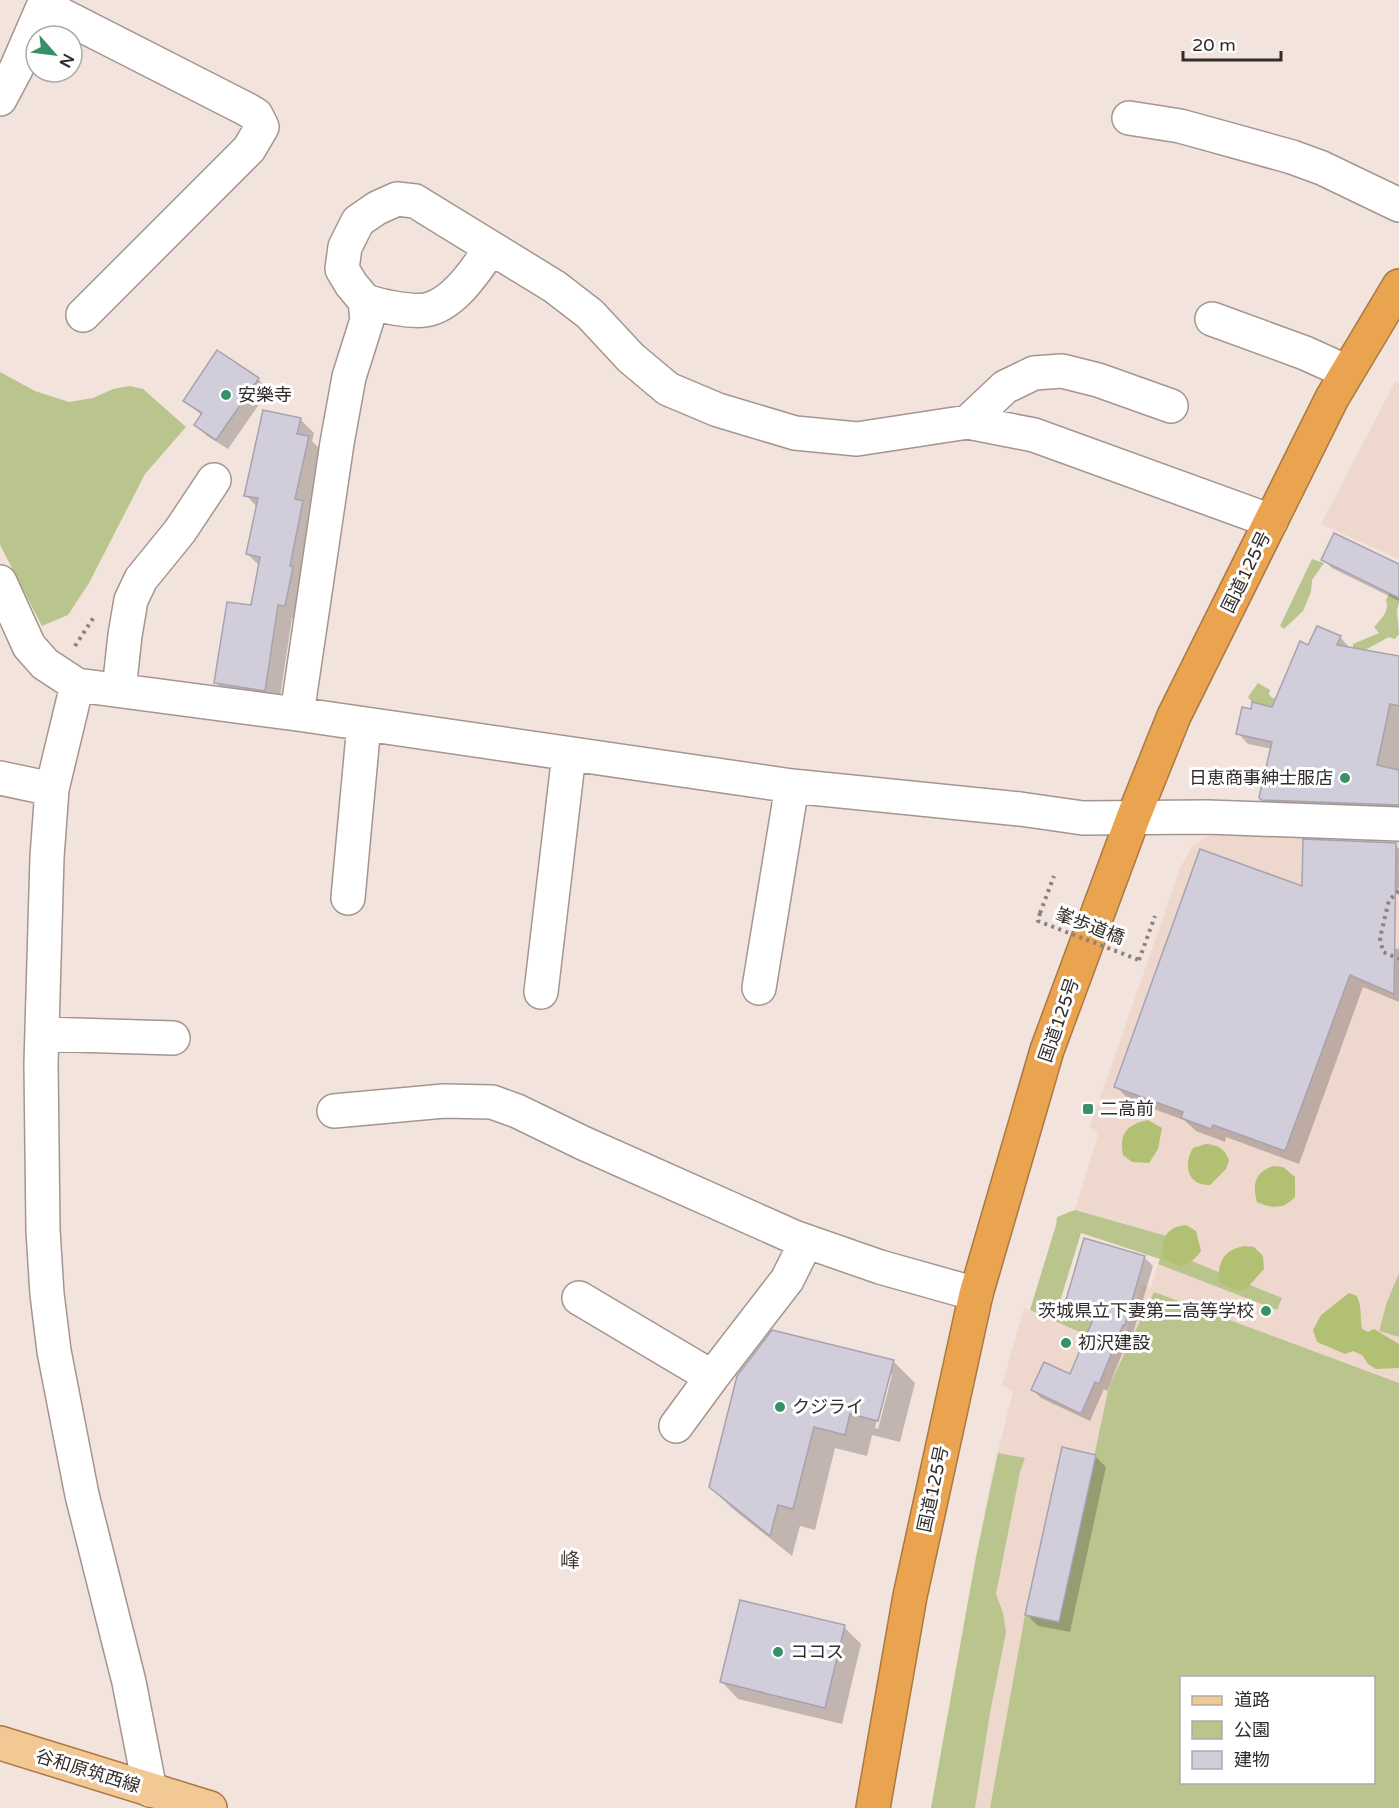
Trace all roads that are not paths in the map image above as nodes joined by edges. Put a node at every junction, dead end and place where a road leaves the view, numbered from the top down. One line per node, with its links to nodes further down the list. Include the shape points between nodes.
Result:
1 (45, 3): 2 (street); 8 (street, via 246,109 256,115 262,127 249,149)
2 (0, 99)
3 (1129, 118): 4 (street, via 1180,126 1292,157)
4 (1399, 205)
5 (491, 248): 7 (street, via 475,272 443,303 425,310 384,307); 7 (street, via 415,201 397,199 358,221 345,248 342,269); 12 (street, via 555,287 590,314 631,358 668,389 718,410 795,433 857,439)
6 (1399, 286): 10 (highway, 国道125号)
7 (365, 301): 18 (street, via 367,320 349,377 337,443)
8 (83, 315)
9 (1212, 319): 10 (street)
10 (1347, 372): 14 (highway, 国道125号)
11 (1171, 406): 12 (street, via 1062,371 1034,373 1005,387)
12 (968, 422): 14 (street, via 1034,435)
13 (214, 480): 17 (street, via 141,579 131,600)
14 (1270, 521): 24 (highway, 国道125号, via 1174,716)
15 (0, 582): 16 (street, via 29,646 45,664)
16 (77, 684): 17 (street); 23 (street)
17 (119, 690): 18 (street)
18 (297, 714): 19 (street)
19 (364, 724): 20 (street); 26 (street)
20 (569, 754): 22 (street); 28 (street)
21 (0, 778): 23 (street)
22 (792, 786): 24 (street, via 1083,818); 27 (street)
23 (52, 789): 29 (street)
24 (1133, 818): 25 (street); 33 (highway, 国道125号, via 1047,1050)
25 (1399, 824)
26 (348, 898)
27 (759, 988)
28 (541, 992)
29 (42, 1034): 30 (street); 38 (street, via 43,1230 54,1351 82,1495)
30 (173, 1038)
31 (334, 1111): 32 (street, via 444,1101 492,1102)
32 (806, 1242): 33 (street); 35 (street, via 787,1280)
33 (976, 1294): 40 (highway, 国道125号, via 910,1596)
34 (579, 1298): 35 (street)
35 (712, 1377): 36 (street)
36 (676, 1426)
37 (0, 1743): 38 (main road, 谷和原筑西線)
38 (162, 1798): 39 (main road, 谷和原筑西線)
39 (210, 1808)
40 (873, 1808)

